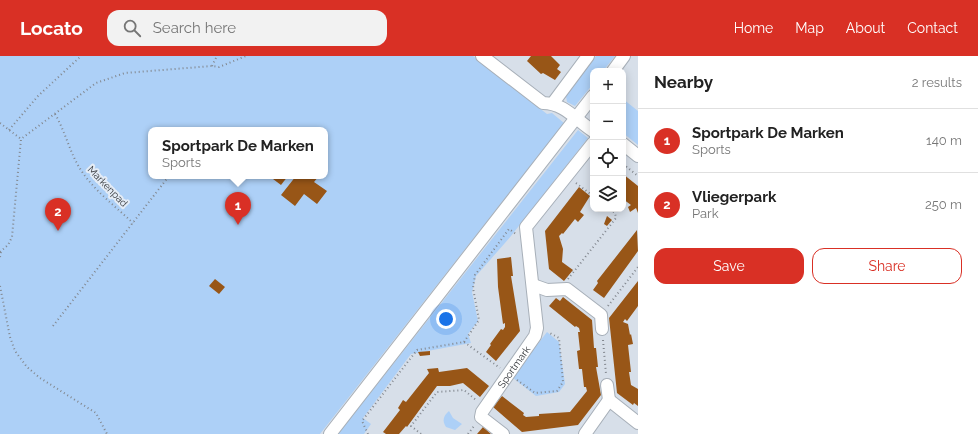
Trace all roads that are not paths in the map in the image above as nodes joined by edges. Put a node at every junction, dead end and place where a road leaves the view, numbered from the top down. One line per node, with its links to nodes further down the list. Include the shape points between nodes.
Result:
1 (482, 56): 6 (street, via 543,103)
2 (588, 56): 6 (street)
3 (624, 56): 4 (street)
4 (615, 68)
5 (590, 100): 7 (street)
6 (553, 103): 7 (street)
7 (576, 118): 8 (street); 17 (street)
8 (590, 129)
9 (626, 146): 11 (street)
10 (590, 147): 12 (street, via 526,227)
11 (638, 156)
12 (533, 285): 13 (street, via 547,290 567,289 604,310); 18 (street, Sportmark, via 537,328 535,336 481,417)
13 (602, 329)
14 (607, 385): 15 (street)
15 (609, 400): 16 (street); 19 (street)
16 (638, 423)
17 (330, 434)
18 (503, 434)
19 (584, 434)

